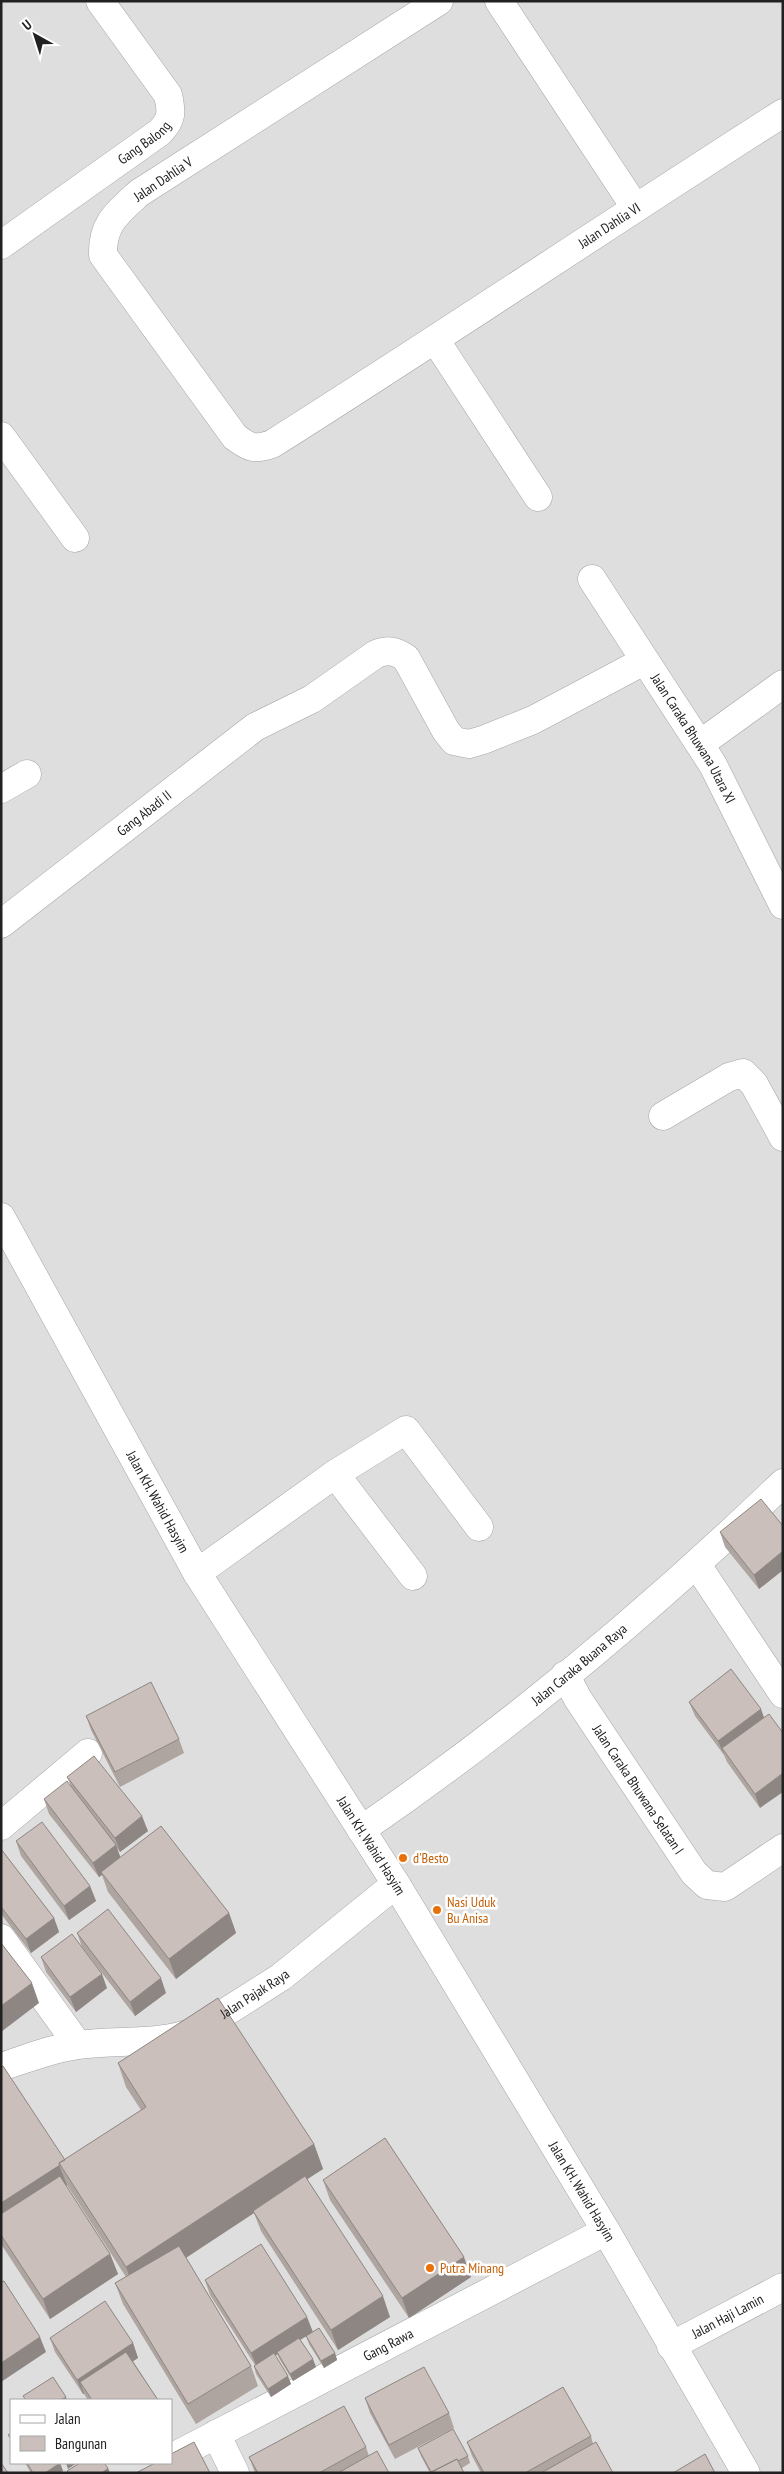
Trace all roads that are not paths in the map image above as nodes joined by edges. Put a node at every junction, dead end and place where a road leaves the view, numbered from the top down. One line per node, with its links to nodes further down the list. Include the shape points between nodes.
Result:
1 (100, 1): 6 (street, Gang Balong, via 168,95 170,122)
2 (439, 1): 9 (street, Jalan Dahlia V, via 139,193 115,214 103,238 103,255)
3 (499, 1): 5 (street)
4 (783, 113): 5 (street, Jalan Dahlia VI)
5 (636, 207): 7 (street, Jalan Dahlia VI)
6 (1, 245)
7 (436, 341): 9 (street, Jalan Dahlia VI, via 272,444 259,449); 10 (street)
8 (1, 436): 11 (street)
9 (235, 438)
10 (538, 496)
11 (75, 538)
12 (592, 579): 13 (street, Jalan Caraka Bhuwana Utara XI)
13 (644, 661): 15 (street, Jalan Caraka Bhuwana Utara XI); 19 (street, Gang Abadi II, via 533,720 469,744 454,741 446,731 406,658 387,650 376,654 312,699 255,727)
14 (783, 684): 15 (street)
15 (700, 744): 18 (street, Jalan Caraka Bhuwana Utara XI)
16 (27, 774): 17 (street)
17 (1, 789)
18 (783, 905)
19 (1, 924)
20 (663, 1116): 21 (street, via 743,1073 754,1084)
21 (783, 1137)
22 (1, 1217): 27 (street, Jalan KH. Wahid Hasyim)
23 (335, 1474): 25 (street, via 406,1430); 27 (street); 28 (street)
24 (783, 1483): 26 (street, Jalan Caraka Buana Raya)
25 (479, 1527)
26 (696, 1565): 29 (street, Jalan Caraka Buana Raya); 30 (street)
27 (198, 1573): 33 (street, Jalan KH. Wahid Hasyim)
28 (413, 1576)
29 (565, 1675): 33 (street, Jalan Caraka Buana Raya, via 438,1777); 34 (street, Jalan Caraka Bhuwana Selatan I, via 694,1873 707,1885 725,1887)
30 (783, 1694)
31 (88, 1753): 32 (street)
32 (1, 1826)
33 (361, 1830): 35 (street, Jalan KH. Wahid Hasyim)
34 (783, 1848)
35 (396, 1884): 37 (street, Jalan Pajak Raya, via 281,1977 196,2032 159,2041); 39 (street, Jalan KH. Wahid Hasyim)
36 (1, 1938): 37 (street)
37 (78, 2045): 38 (street, Jalan Pajak Raya)
38 (1, 2067)
39 (606, 2231): 41 (street, Jalan KH. Wahid Hasyim); 42 (street, Gang Rawa)
40 (783, 2287): 41 (street, Jalan Haji Lamin)
41 (671, 2346): 45 (street, Jalan KH. Wahid Hasyim)
42 (216, 2434): 43 (street, Gang Rawa); 44 (street)
43 (172, 2457)
44 (235, 2473)
45 (746, 2473)

